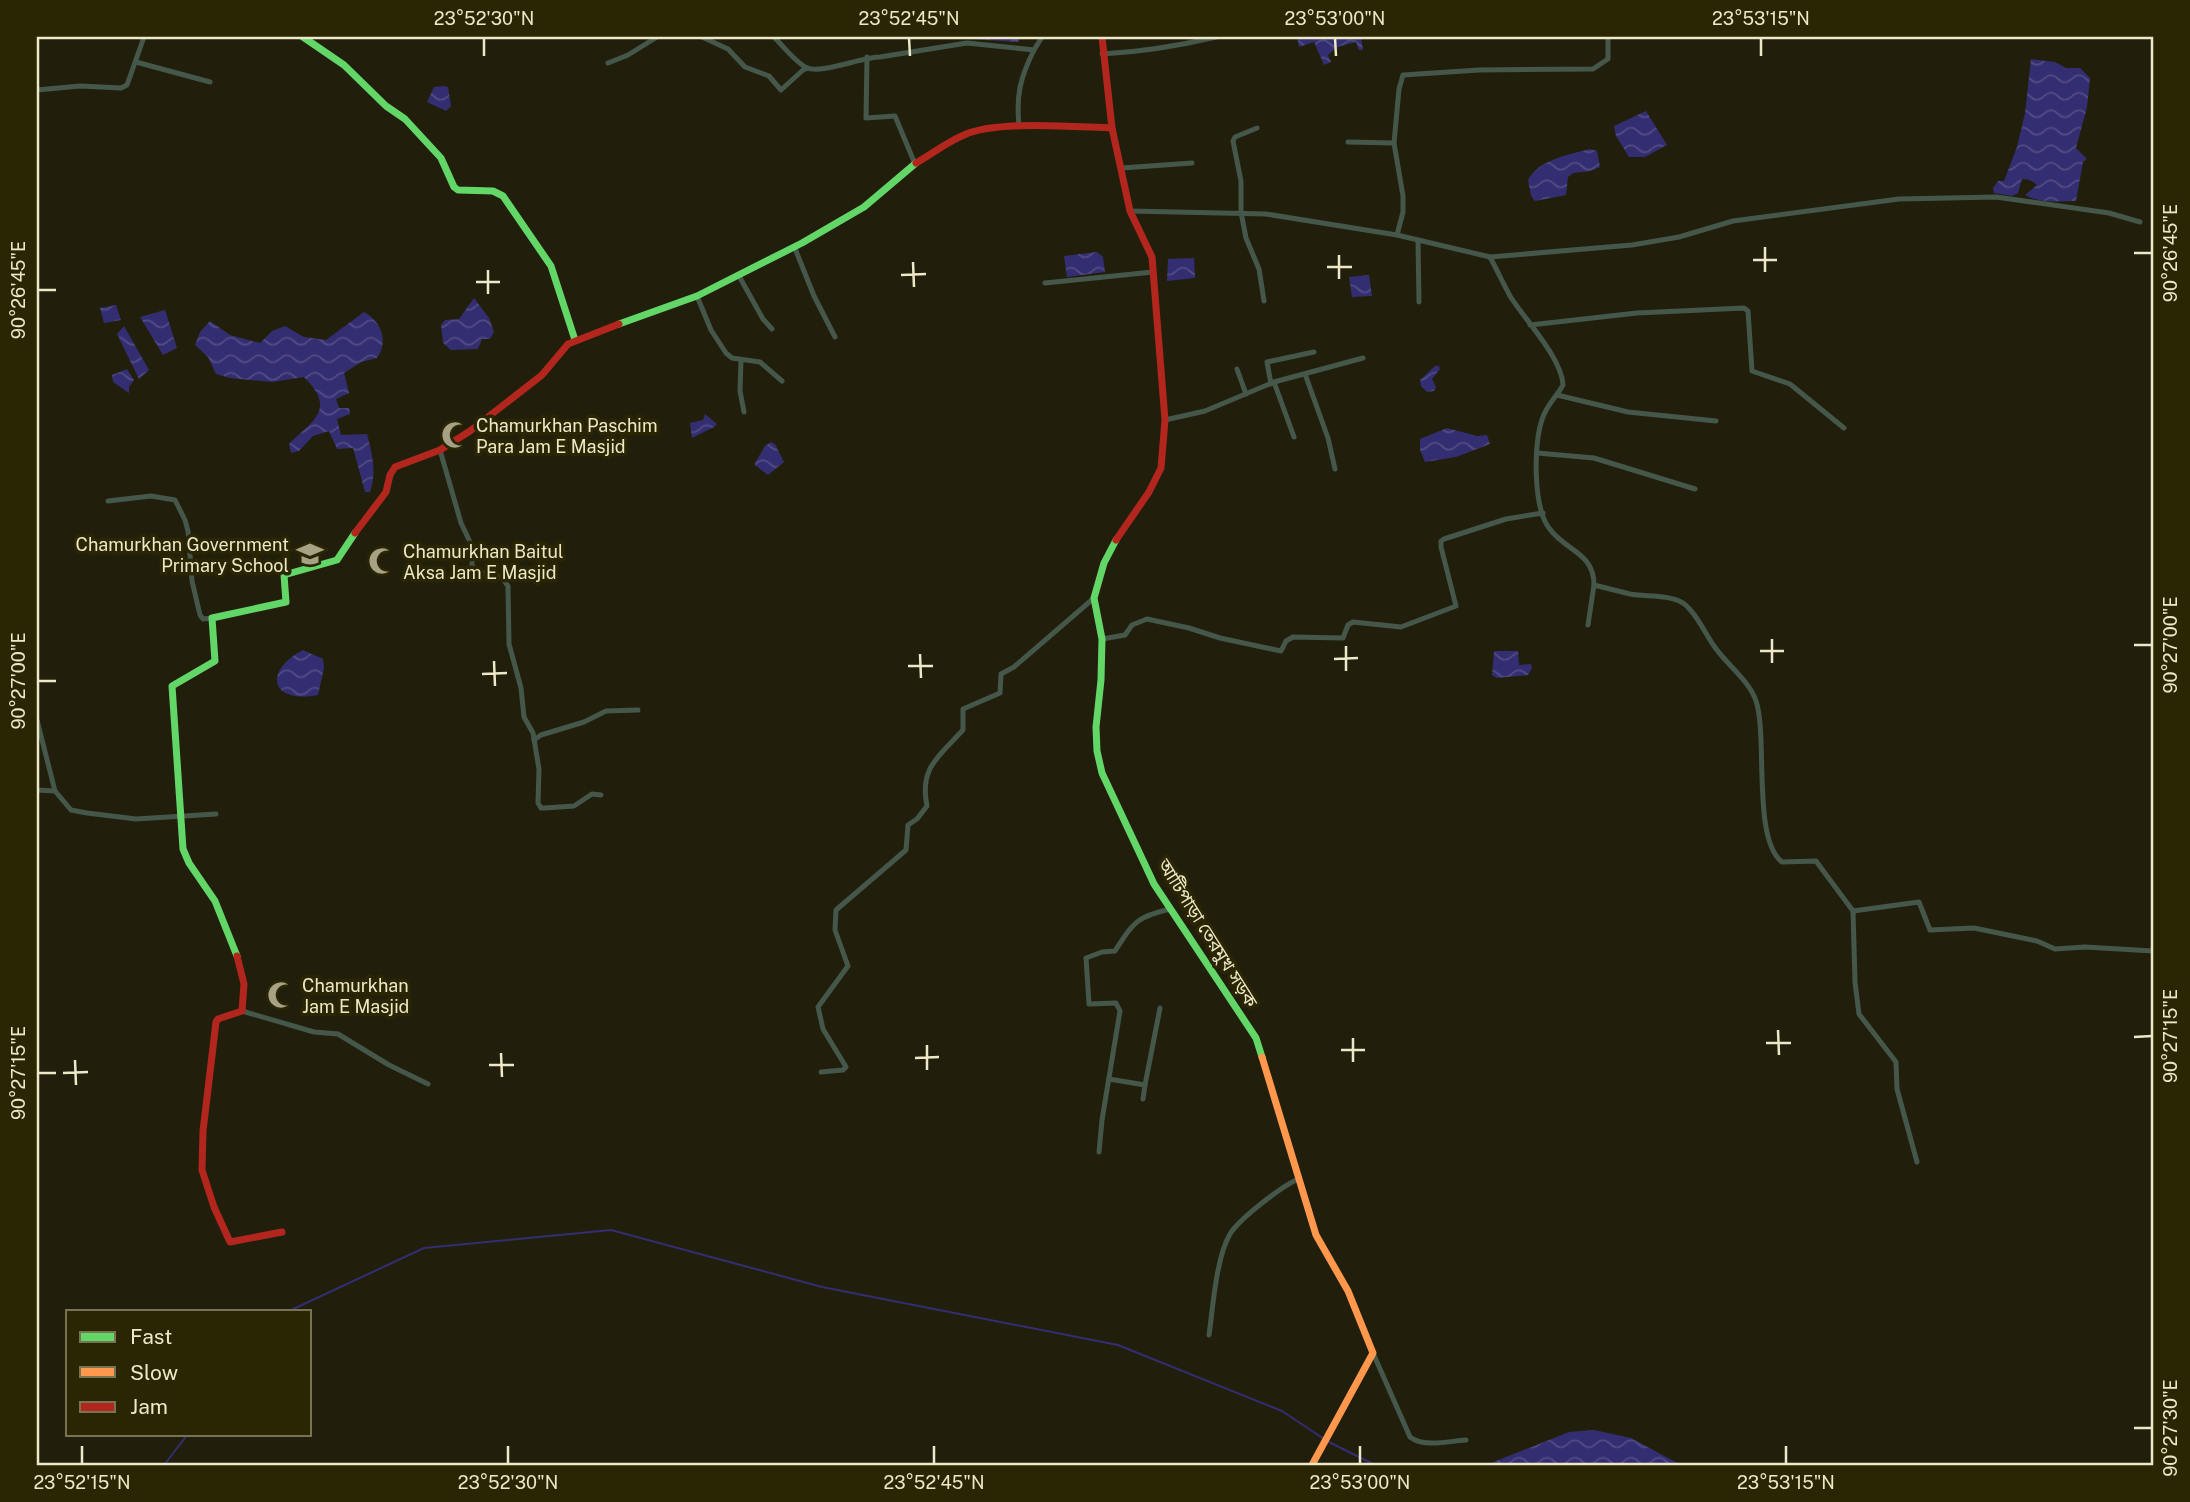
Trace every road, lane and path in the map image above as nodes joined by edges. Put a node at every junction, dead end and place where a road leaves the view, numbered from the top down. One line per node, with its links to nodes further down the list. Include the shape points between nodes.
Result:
1 (144, 37): 14 (street)
2 (303, 37): 43 (street, via 344,65 405,119 442,158 454,187 503,196 551,266)
3 (657, 37): 15 (street)
4 (702, 37): 16 (street, via 728,49 745,67 769,76 781,90)
5 (774, 37): 16 (street)
6 (1042, 37): 11 (street)
7 (1101, 37): 12 (street, আটিপাড়া তেরমুখ সড়ক)
8 (1216, 37): 12 (street, via 1154,51)
9 (1608, 37): 23 (street, via 1608,59 1593,69 1403,75)
10 (967, 40): 11 (street); 13 (street)
11 (1034, 50): 19 (street, via 1021,75)
12 (1102, 54): 20 (street, আটিপাড়া তেরমুখ সড়ক)
13 (867, 57): 16 (street); 25 (street, via 866,118 895,116)
14 (136, 62): 17 (street); 18 (street, via 127,85 121,88)
15 (608, 63)
16 (808, 68)
17 (210, 82)
18 (37, 90)
19 (1018, 126): 20 (street); 25 (street, via 965,134)
20 (1112, 128): 26 (street, আটিপাড়া তেরমুখ সড়ক)
21 (1257, 128): 28 (street, via 1234,141)
22 (1348, 142): 23 (street)
23 (1394, 143): 30 (street, via 1403,196)
24 (1192, 163): 26 (street)
25 (915, 164): 32 (street, via 864,207)
26 (1122, 168): 27 (street, আটিপাড়া তেরমুখ সড়ক)
27 (1130, 211): 28 (street); 34 (street, আটিপাড়া তেরমুখ সড়ক, via 1152,257)
28 (1241, 212): 30 (street); 38 (street)
29 (2140, 222): 33 (street, via 1996,197 1899,199 1733,221 1632,245)
30 (1397, 235): 31 (street)
31 (1418, 240): 33 (street); 39 (street)
32 (794, 246): 35 (street); 42 (street)
33 (1490, 257): 40 (street)
34 (1153, 272): 36 (street); 54 (street, আটিপাড়া তেরমুখ সড়ক)
35 (739, 276): 37 (street); 41 (street)
36 (1045, 283)
37 (697, 296): 43 (street); 46 (street, via 716,340 732,358)
38 (1264, 301)
39 (1419, 302)
40 (1530, 326): 52 (street, via 1561,373 1563,385); 56 (street, via 1744,307 1752,371 1790,384)
41 (772, 329)
42 (835, 337)
43 (575, 340): 58 (street, via 542,375)
44 (1314, 352): 50 (street, via 1267,362)
45 (1363, 358): 48 (street)
46 (741, 360): 49 (street, via 760,362); 53 (street)
47 (1237, 369): 51 (street)
48 (1304, 374): 50 (street); 60 (street)
49 (782, 380)
50 (1273, 383): 51 (street); 57 (street)
51 (1246, 394): 54 (street, via 1205,411)
52 (1557, 395): 55 (street, via 1628,412); 59 (street, via 1541,419)
53 (744, 412)
54 (1165, 420): 65 (street, আটিপাড়া তেরমুখ সড়ক, via 1161,468 1104,562)
55 (1716, 421)
56 (1844, 428)
57 (1294, 437)
58 (440, 450): 66 (street, via 391,471 386,492 337,560 284,575 286,602); 71 (street, via 472,546 472,566 502,578 508,586 509,644 524,717)
59 (1537, 453): 61 (street, via 1594,458); 63 (street)
60 (1335, 469)
61 (1695, 489)
62 (108, 500): 66 (street, via 151,496 175,500 188,531 200,615)
63 (1543, 513): 64 (street, via 1551,531 1590,564); 68 (street, via 1506,519 1441,541 1456,606 1401,627 1353,622 1343,638 1293,637 1281,651 1147,619 1132,625 1125,635)
64 (1594, 585): 67 (street); 78 (street, via 1685,604 1757,703 1762,790 1772,849 1783,862 1816,861)
65 (1094, 598): 68 (street, আটিপাড়া তেরমুখ সড়ক); 82 (street, via 1001,674 1000,692 963,709 963,730 925,777 927,806 908,825 905,850 836,910 835,930 848,966 818,1007 823,1029 846,1067)
66 (212, 618): 76 (street, via 215,661 172,686)
67 (1588, 625)
68 (1101, 639): 77 (street, আটিপাড়া তেরমুখ সড়ক, via 1096,727 1102,773)
69 (638, 710): 71 (street, via 606,711)
70 (37, 720): 73 (street)
71 (534, 740): 74 (street, via 541,807 574,806 592,794)
72 (37, 790): 73 (street)
73 (55, 791): 76 (street, via 71,810 136,819)
74 (601, 795)
75 (216, 814): 76 (street)
76 (180, 816): 81 (street, via 183,855 216,905 241,967)
77 (1170, 909): 83 (street, via 1135,922 1115,951 1086,958 1089,1004 1119,1006); 89 (street, আটিপাড়া তেরমুখ সড়ক, via 1256,1038)
78 (1853, 911): 79 (street, via 1917,902 1930,930 1985,930 2055,949); 88 (street, via 1859,1014 1896,1062 1898,1089)
79 (2153, 951)
80 (1160, 1008): 85 (street)
81 (242, 1011): 84 (street, via 314,1032 338,1034); 90 (street, via 215,1022 202,1170 230,1241)
82 (821, 1072)
83 (1109, 1079): 85 (street); 87 (street)
84 (428, 1084)
85 (1145, 1085): 86 (street)
86 (1143, 1099)
87 (1099, 1152)
88 (1917, 1162)
89 (1298, 1179): 91 (street, via 1231,1233 1215,1288); 92 (street, আটিপাড়া তেরমুখ সড়ক, via 1316,1235 1348,1291)
90 (282, 1232)
91 (1209, 1335)
92 (1373, 1353): 93 (street, via 1410,1437 1424,1443); 94 (street)
93 (1466, 1440)
94 (1312, 1465)

